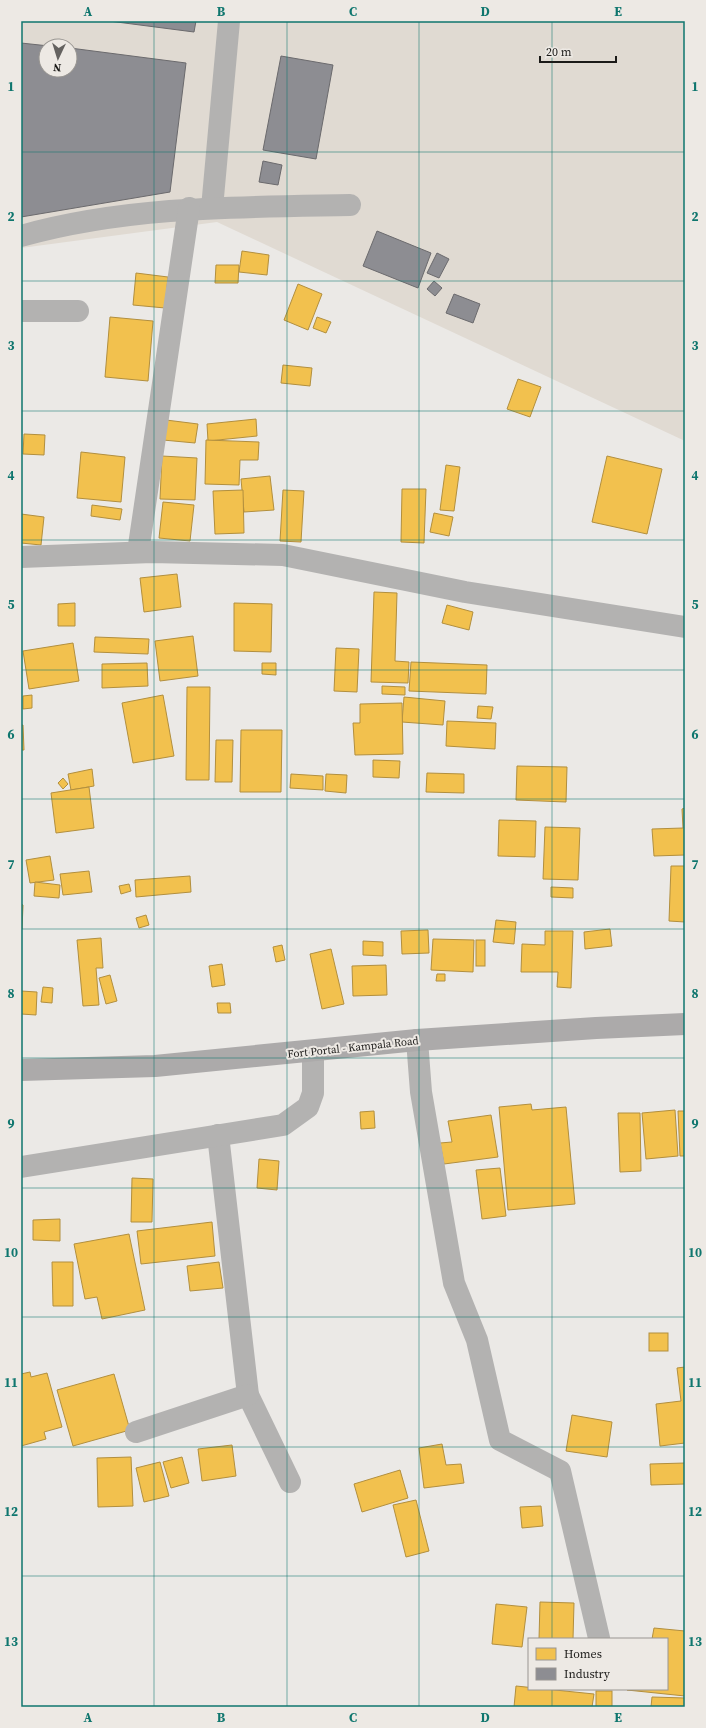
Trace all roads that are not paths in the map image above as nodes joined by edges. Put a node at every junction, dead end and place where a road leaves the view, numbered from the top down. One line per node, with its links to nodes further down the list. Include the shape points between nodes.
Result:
1 (229, 21): 4 (street)
2 (350, 205): 4 (street)
3 (189, 208): 4 (street); 5 (street, via 60,225); 8 (street)
4 (212, 208)
5 (21, 236)
6 (21, 311): 7 (street)
7 (78, 311)
8 (138, 552): 9 (street); 10 (street, via 283,555 465,592)
9 (21, 558)
10 (685, 627)
11 (685, 1024): 12 (main road, Fort Portal - Kampala Road)
12 (417, 1040): 13 (main road, Fort Portal - Kampala Road); 20 (street, via 421,1092 454,1283 478,1340 500,1440 560,1471)
13 (312, 1051): 14 (main road, Fort Portal - Kampala Road, via 155,1066); 15 (street, via 313,1094 308,1107 283,1125)
14 (21, 1070)
15 (218, 1135): 16 (street); 17 (street)
16 (21, 1167)
17 (248, 1395): 18 (street); 19 (street)
18 (136, 1432)
19 (290, 1482)
20 (599, 1638)

